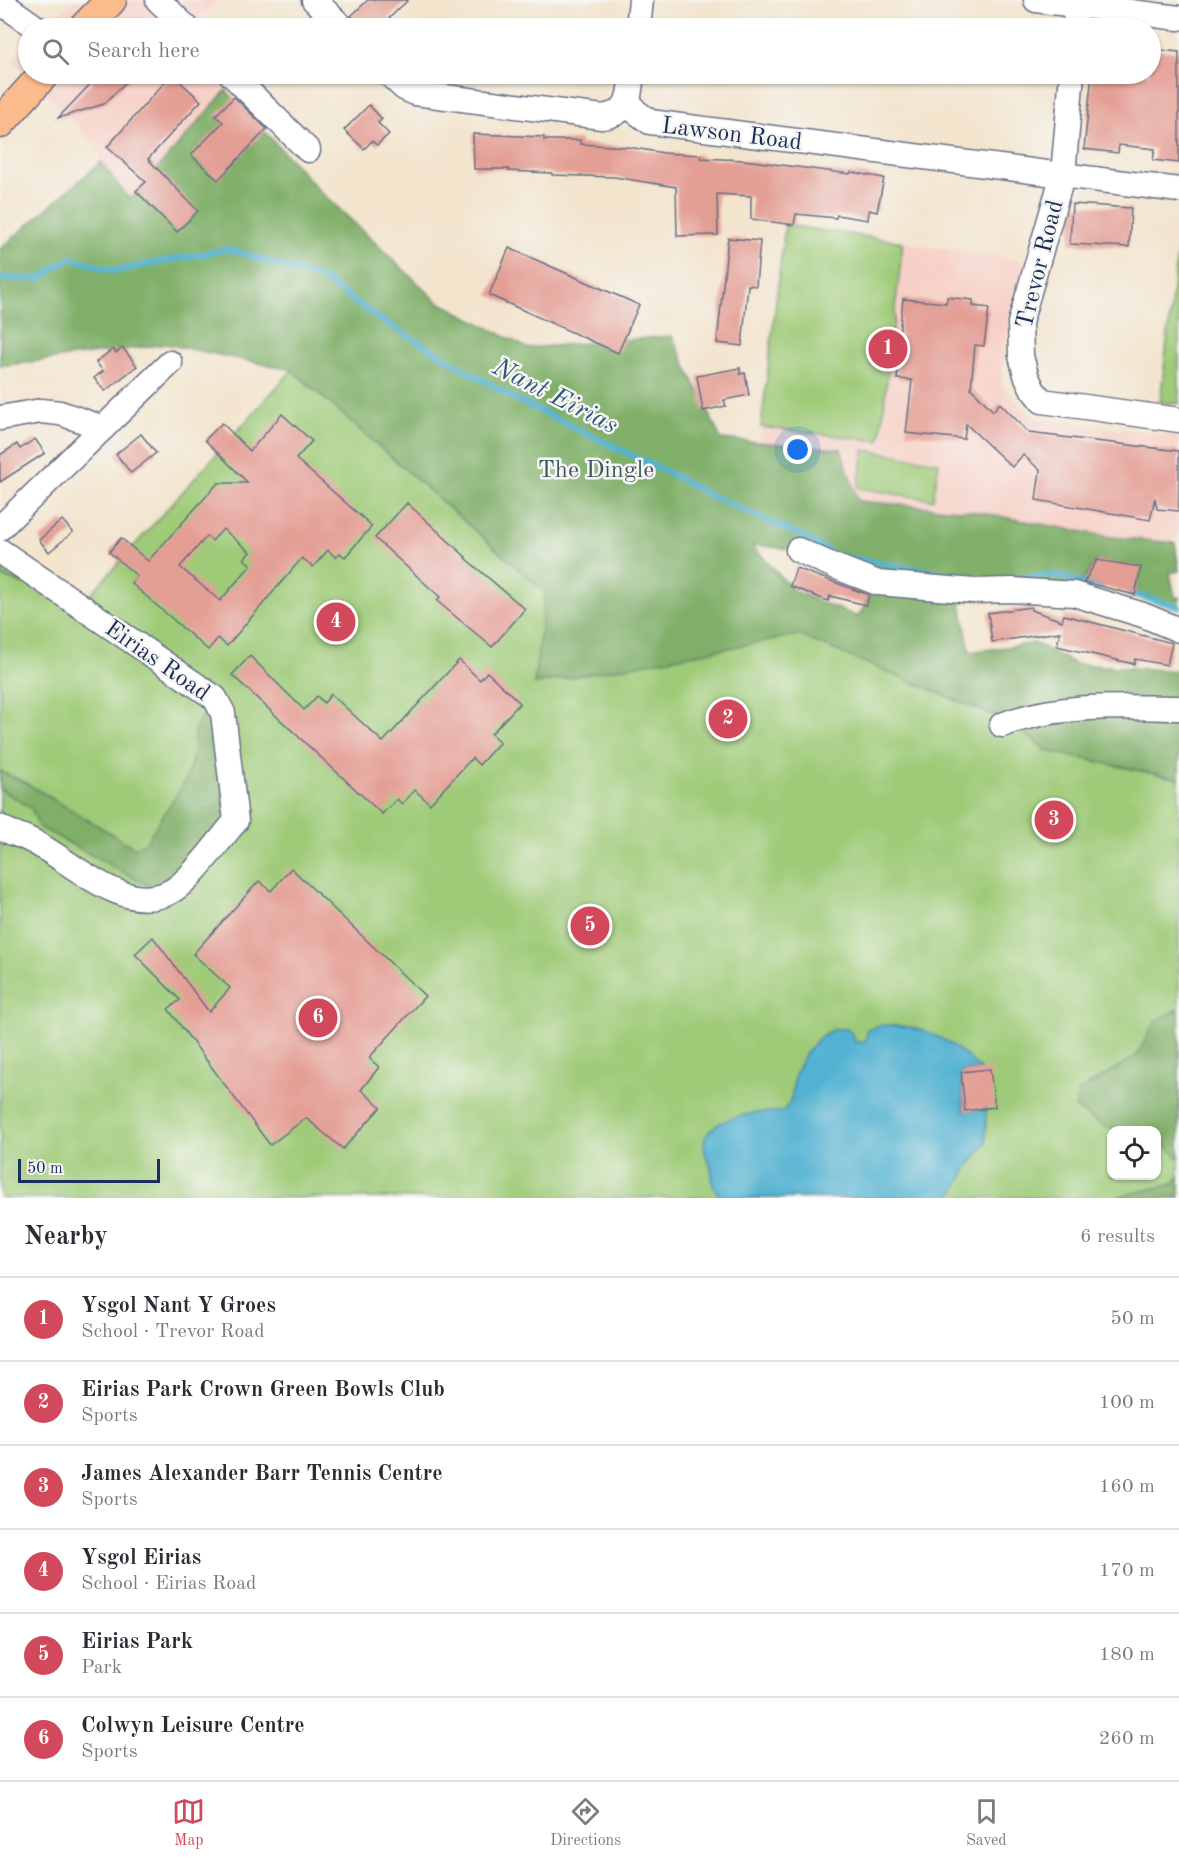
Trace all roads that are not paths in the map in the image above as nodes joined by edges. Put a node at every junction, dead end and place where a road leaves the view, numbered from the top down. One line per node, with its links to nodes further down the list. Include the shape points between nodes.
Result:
1 (111, 0): 9 (main road)
2 (158, 0): 10 (street)
3 (314, 0): 11 (street)
4 (641, 0): 12 (street)
5 (1036, 0): 7 (street)
6 (0, 2): 8 (street)
7 (1076, 11): 13 (street)
8 (23, 18)
9 (94, 18)
10 (176, 18)
11 (333, 18)
12 (639, 18)
13 (1179, 18)
14 (35, 84): 20 (main road)
15 (241, 84): 21 (street)
16 (400, 84): 19 (street, via 416,93 602,117 622,109)
17 (630, 84): 19 (street)
18 (1071, 84): 22 (street)
19 (628, 100): 22 (street, Lawson Road, via 650,122)
20 (0, 123)
21 (308, 150)
22 (1063, 174): 23 (street, Trevor Road); 26 (street, Trevor Road, via 1020,324 1026,375 1042,400)
23 (1179, 190)
24 (170, 363): 27 (street)
25 (0, 418): 27 (street, via 41,411 60,413)
26 (1179, 420)
27 (103, 428): 28 (street)
28 (0, 528)
29 (798, 550): 31 (street, via 878,583 1074,594)
30 (0, 551): 34 (street, Eirias Road, via 215,698 224,713 236,821 188,878 170,892 149,898 114,891 29,839)
31 (1179, 630)
32 (1179, 708): 33 (street, via 1064,709)
33 (1002, 725)
34 (0, 827)

